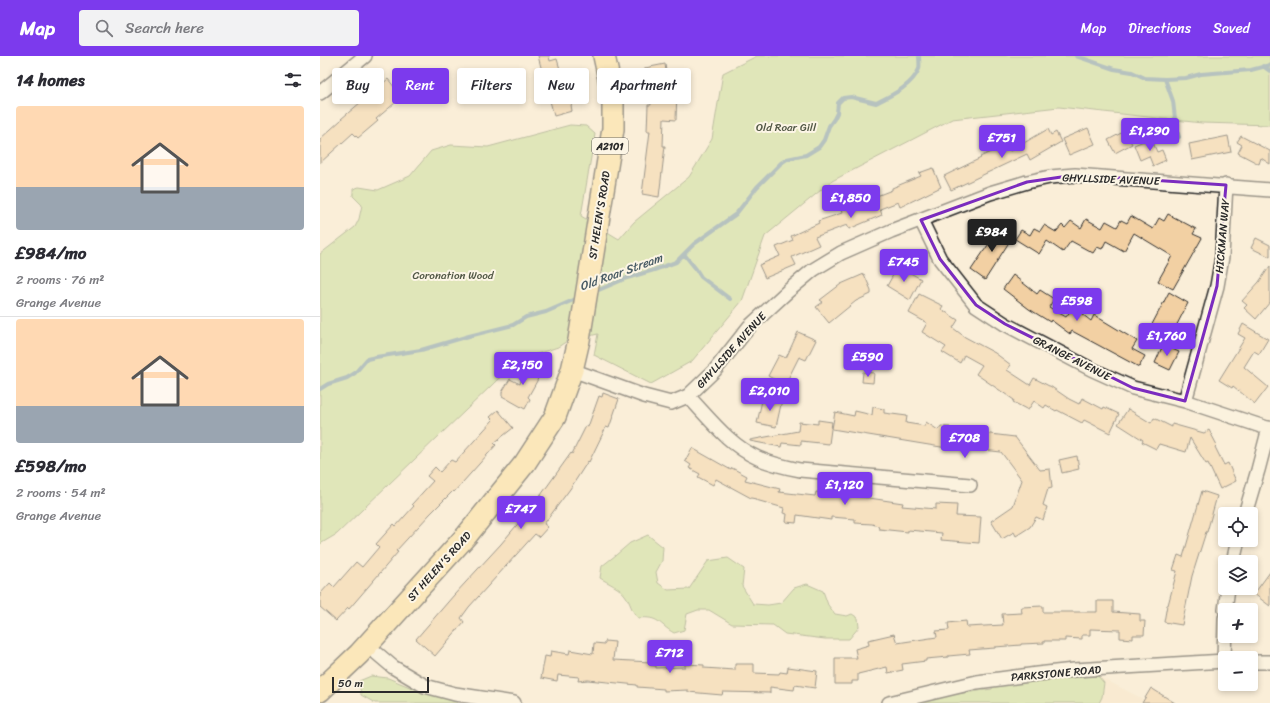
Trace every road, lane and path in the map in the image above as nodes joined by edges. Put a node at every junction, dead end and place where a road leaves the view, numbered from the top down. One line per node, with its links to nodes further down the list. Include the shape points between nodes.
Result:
1 (364, 56): 3 (street)
2 (604, 56): 7 (main road, ST HELEN'S ROAD / A2101, via 613,97 613,130)
3 (320, 93)
4 (1226, 185): 5 (street, GHYLLSIDE AVENUE); 6 (street, GHYLLSIDE AVENUE, via 1074,175 1050,177 990,192); 9 (street, HICKMAN WAY, via 1222,258 1217,286)
5 (1270, 190)
6 (921, 220): 8 (street, GHYLLSIDE AVENUE, via 841,253 814,270 749,327 715,370); 9 (street, GRANGE AVENUE, via 940,259 976,304 1005,324 1133,388)
7 (572, 370): 8 (street, via 671,403); 13 (main road, ST HELEN'S ROAD / A2101, via 555,417 525,463 468,535)
8 (688, 396): 11 (street, via 738,446 756,458 776,466)
9 (1185, 401): 10 (street, GRANGE AVENUE)
10 (1269, 429): 12 (street)
11 (970, 485)
12 (1247, 507)
13 (367, 645): 17 (main road, ST HELEN'S ROAD / A2101); 18 (street, via 393,667 425,686)
14 (1218, 661): 19 (street, PARKSTONE ROAD, via 1037,674 977,682)
15 (1258, 662): 16 (street)
16 (1270, 662)
17 (320, 691)
18 (509, 703)
19 (889, 703)

